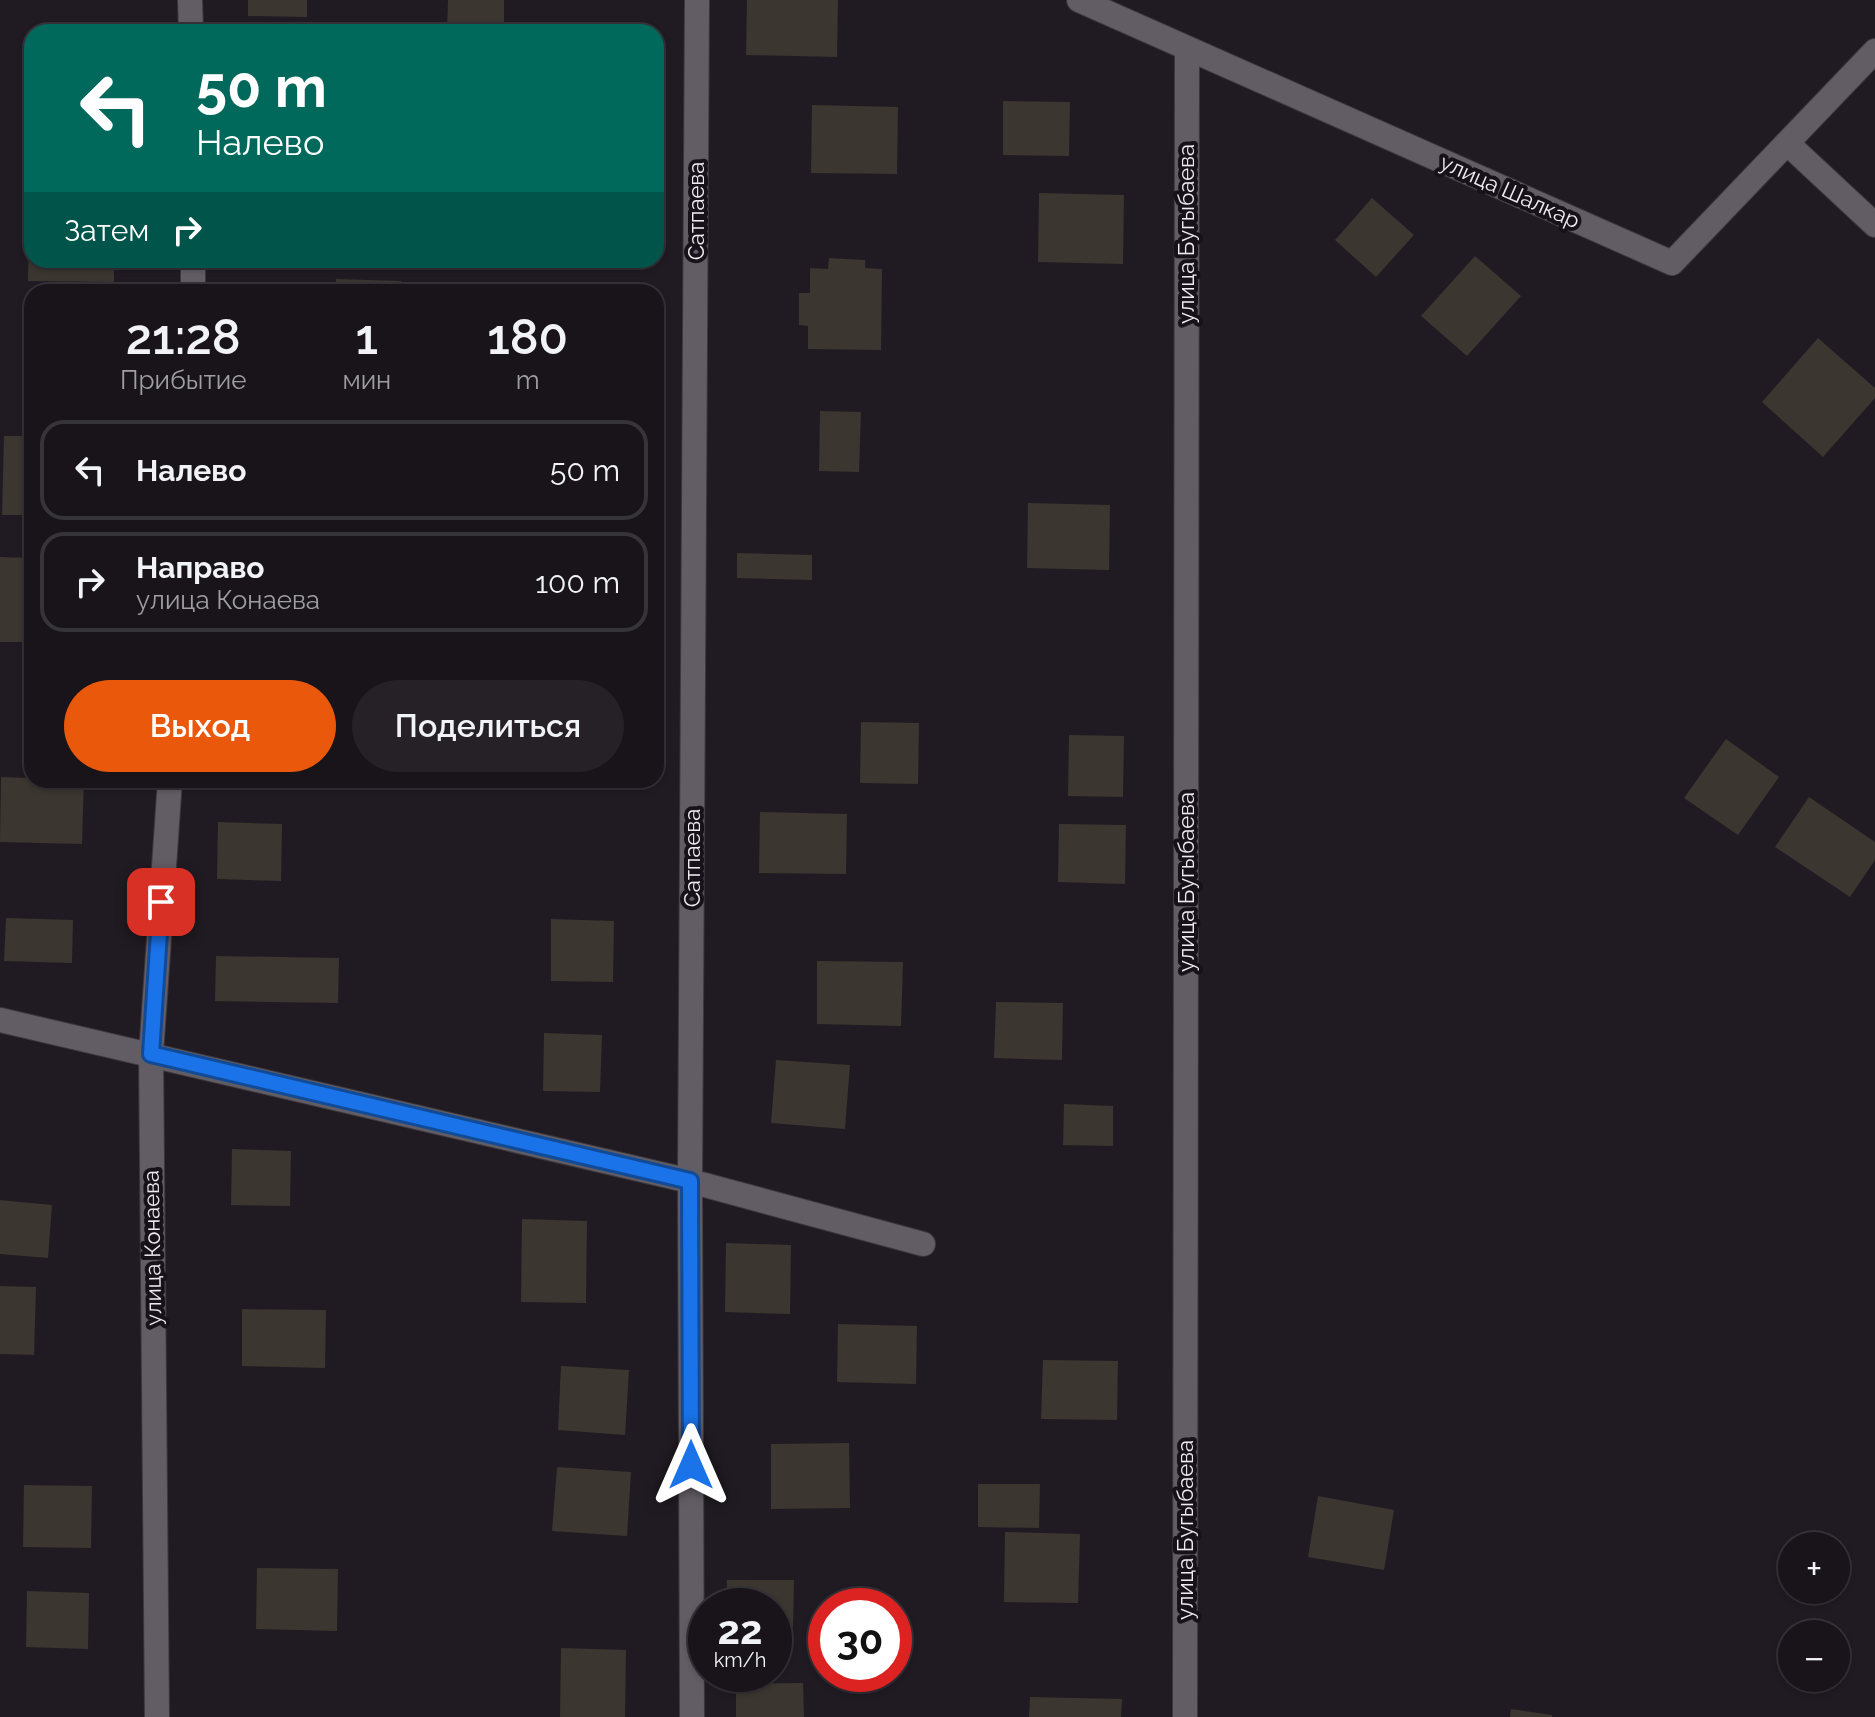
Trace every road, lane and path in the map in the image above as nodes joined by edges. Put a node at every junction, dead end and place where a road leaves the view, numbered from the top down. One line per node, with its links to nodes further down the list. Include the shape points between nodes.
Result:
1 (190, 0): 4 (street)
2 (697, 0): 12 (street, Сатпаева)
3 (1079, 0): 5 (street, улица Шалкар)
4 (191, 24)
5 (1187, 48): 7 (street, улица Шалкар, via 1672,263); 16 (street, улица Бугыбаева)
6 (1875, 51): 7 (street, улица Шалкар)
7 (1787, 143): 8 (street)
8 (1875, 225)
9 (169, 788): 11 (street, улица Конаева)
10 (0, 1020): 11 (street)
11 (151, 1054): 12 (street); 14 (street, улица Конаева)
12 (690, 1181): 13 (street); 15 (street, Сатпаева)
13 (923, 1244)
14 (157, 1717)
15 (692, 1717)
16 (1185, 1717)

